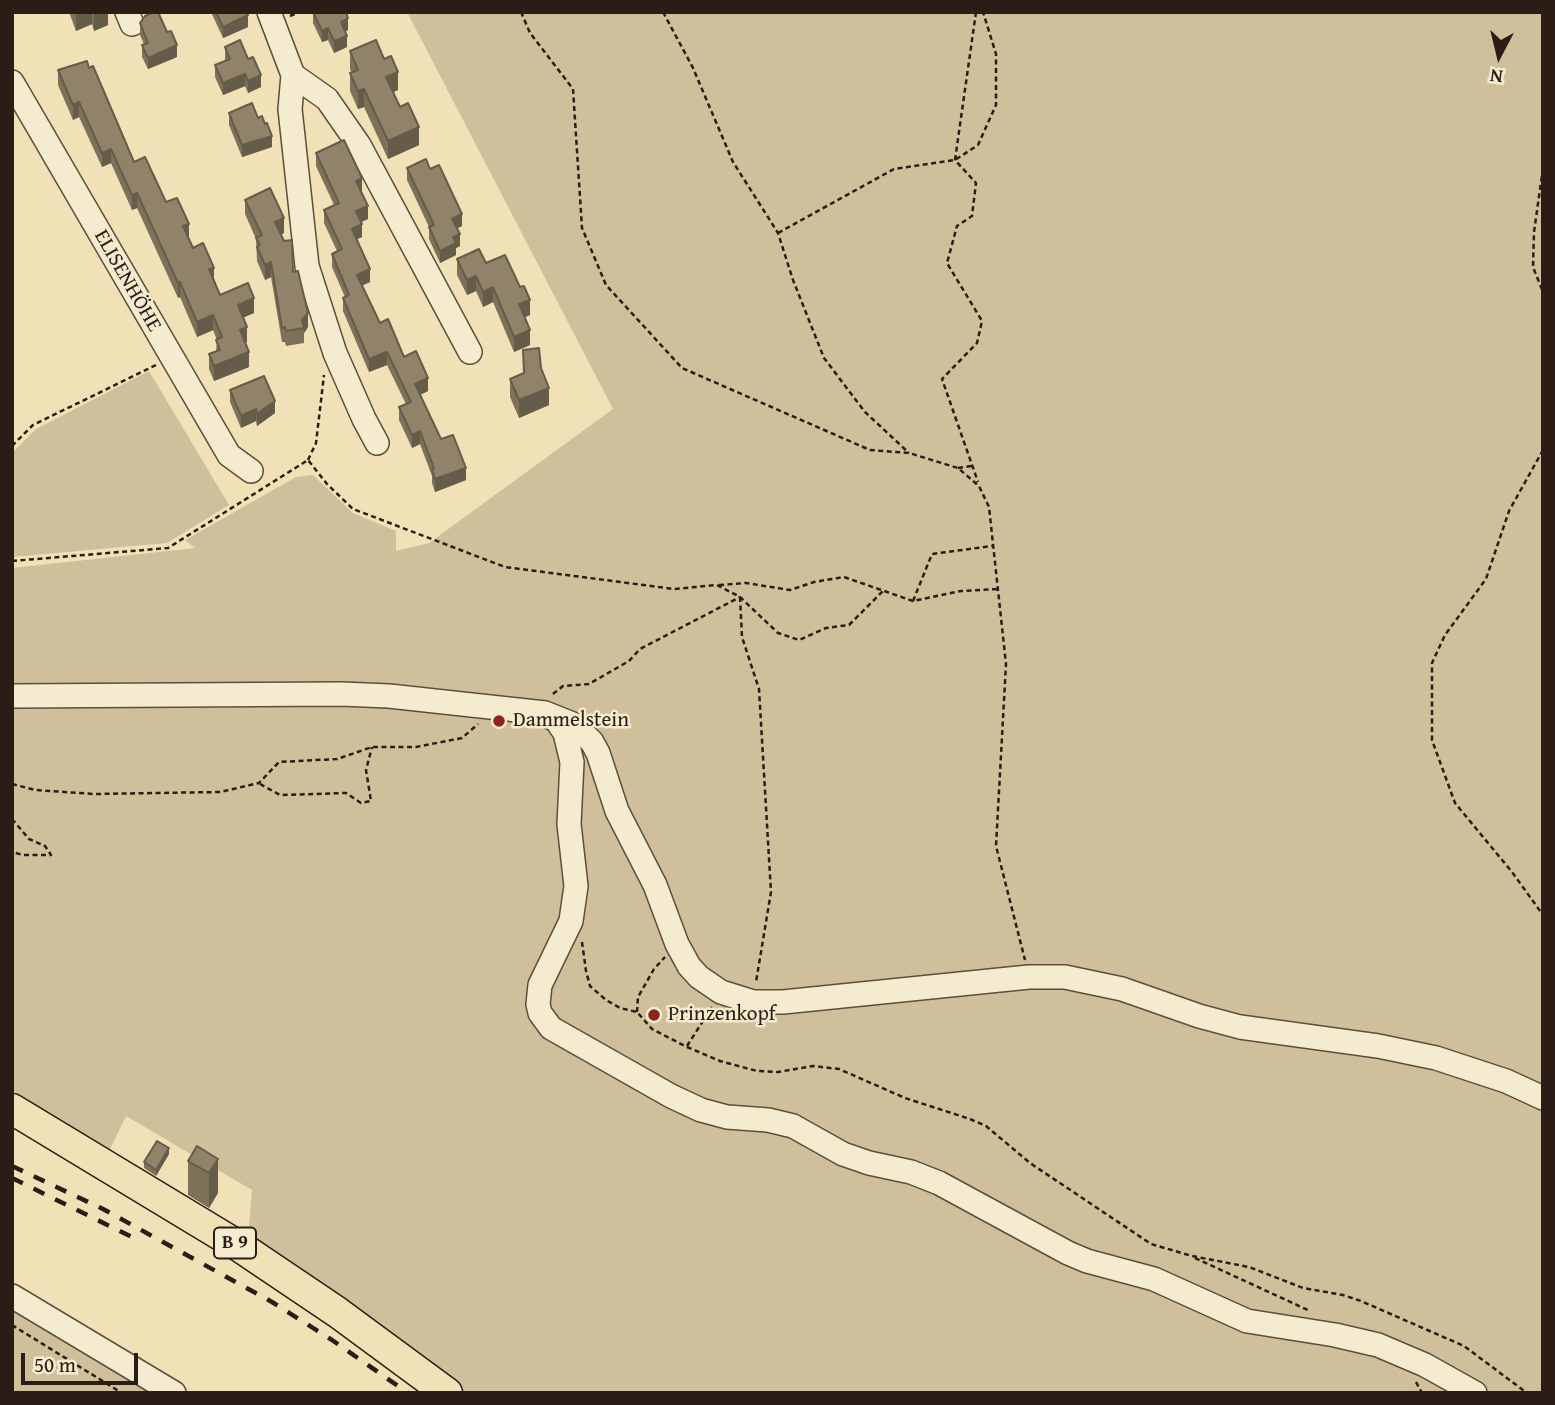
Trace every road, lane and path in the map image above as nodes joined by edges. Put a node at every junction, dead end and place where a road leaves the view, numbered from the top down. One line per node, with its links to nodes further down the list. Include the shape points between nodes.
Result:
1 (269, 12): 6 (street)
2 (521, 12): 18 (path, via 530,33 573,89 582,228 606,285 682,368 870,450)
3 (663, 12): 10 (path, via 693,68 733,162)
4 (976, 12): 8 (path)
5 (984, 12): 8 (path, via 996,54 996,105 978,145)
6 (293, 75): 12 (street, via 327,99 359,145); 13 (street, via 290,109 307,266)
7 (12, 82): 14 (street, ELISENHÖHE)
8 (955, 160): 10 (path, via 894,169); 20 (path, via 976,183 972,216 957,226 947,263 982,321 977,342 942,380)
9 (1543, 168): 11 (path, via 1533,267)
10 (778, 233): 18 (path, via 824,358 864,412)
11 (1543, 292)
12 (470, 352)
13 (335, 353): 15 (street); 19 (path, via 323,377 316,443)
14 (171, 357): 16 (path, via 33,425); 22 (street, ELISENHÖHE, via 229,455)
15 (377, 443)
16 (12, 446)
17 (1543, 450): 39 (path, via 1509,511 1486,579 1445,635 1432,663 1432,740 1455,803)
18 (909, 453): 21 (path)
19 (308, 460): 25 (path, via 168,548); 26 (path, via 353,509 505,567 674,589)
20 (972, 466): 21 (path); 23 (path)
21 (958, 468): 23 (path)
22 (251, 471)
23 (979, 485): 24 (path, via 989,507)
24 (992, 546): 27 (path); 30 (path, via 932,554)
25 (12, 561)
26 (717, 585): 28 (path, via 746,583 790,590 844,577); 29 (path)
27 (999, 589): 30 (path); 42 (path, via 1006,664 996,846)
28 (884, 590): 29 (path, via 849,625 826,628 799,640 778,633); 30 (path)
29 (740, 597): 32 (path, via 640,649 589,684 564,686); 44 (path, via 742,637 759,688 771,892)
30 (913, 601)
31 (12, 696): 32 (street, via 341,694)
32 (538, 712): 40 (street, via 557,721 572,762 569,824 576,886); 41 (street, via 576,725 592,742 617,811 655,885)
33 (481, 722): 34 (path, via 462,738 416,747)
34 (372, 747): 35 (path, via 337,759 279,762); 35 (path, via 366,769 371,801 361,803 346,793 280,795)
35 (259, 783): 36 (path, via 220,792 94,794)
36 (12, 784)
37 (12, 819): 38 (path, via 51,855)
38 (12, 852)
39 (1543, 915)
40 (571, 921): 45 (path, via 583,945 590,986 620,1008); 54 (street, via 540,985 540,1013 551,1028 671,1096 713,1114 793,1126 843,1154 939,1183 1087,1261 1154,1279 1247,1321 1378,1345)
41 (677, 944): 43 (street, via 699,977); 45 (path, via 654,969 638,997)
42 (1029, 977): 44 (street); 47 (street, via 1065,977 1122,989 1240,1027 1436,1058)
43 (721, 992): 44 (street); 46 (path)
44 (753, 1002)
45 (637, 1012): 46 (path, via 652,1028)
46 (687, 1047): 55 (path, via 757,1071 813,1066 839,1069 905,1098 970,1119 1151,1244 1240,1264 1303,1288 1361,1301 1464,1346)
47 (1543, 1098)
48 (12, 1109): 53 (main road, B 9, via 242,1248)
49 (12, 1296): 52 (street)
50 (12, 1325): 51 (path)
51 (122, 1393)
52 (174, 1393)
53 (447, 1393)
54 (1475, 1393)
55 (1527, 1393)

